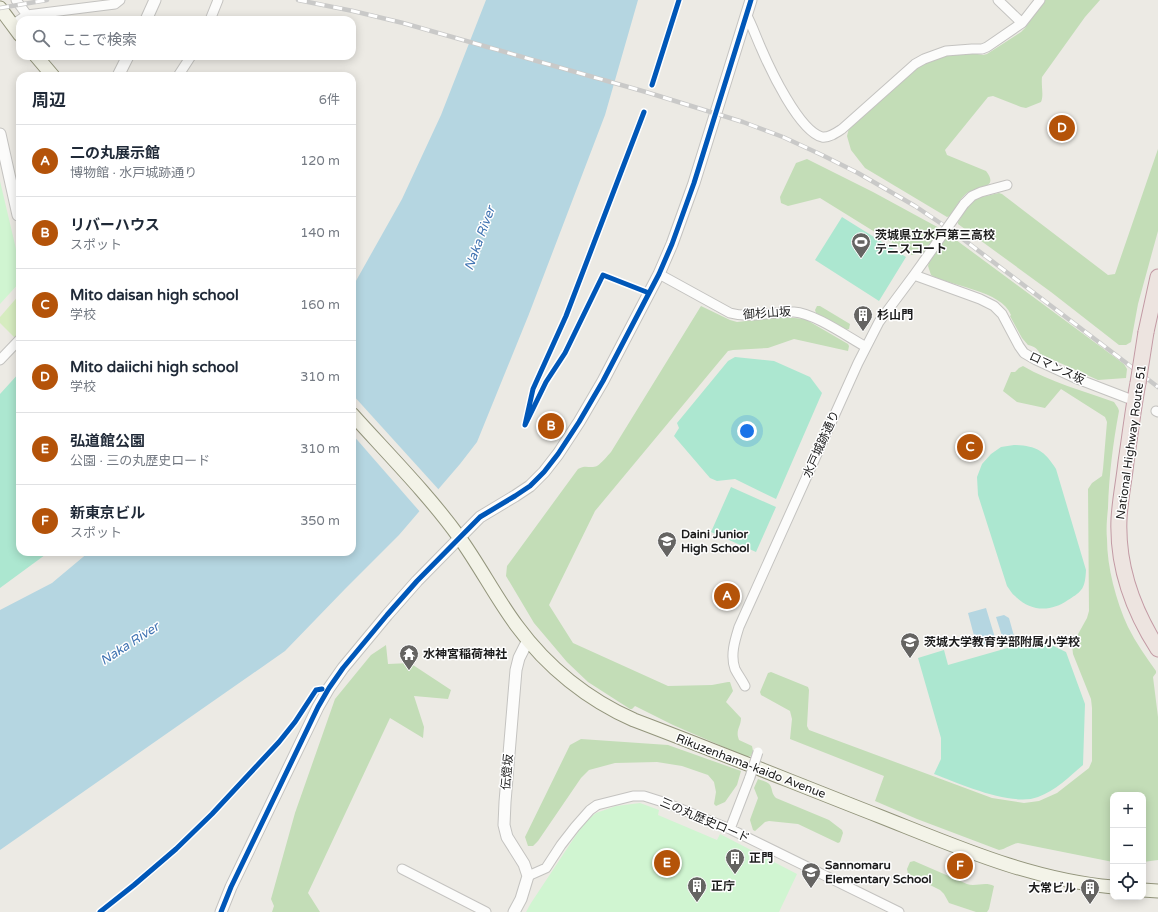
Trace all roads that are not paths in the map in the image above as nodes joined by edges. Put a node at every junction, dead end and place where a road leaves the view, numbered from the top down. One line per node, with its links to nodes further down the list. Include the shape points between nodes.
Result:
1 (16, 0): 10 (street)
2 (120, 0): 10 (street, via 115,4)
3 (156, 0): 11 (street)
4 (218, 0): 12 (street)
5 (751, 0): 9 (street)
6 (998, 0): 14 (street)
7 (1040, 0): 14 (street)
8 (0, 8): 15 (main road)
9 (746, 14): 14 (street, via 768,64 790,104 807,127 823,137 842,129 915,64 946,51 982,50); 26 (street, via 694,183)
10 (27, 15)
11 (148, 16)
12 (212, 16)
13 (16, 22): 15 (street)
14 (1022, 23)
15 (12, 25): 16 (main road)
16 (16, 30)
17 (39, 60): 20 (main road)
18 (126, 60): 21 (street)
19 (188, 60): 22 (street)
20 (50, 72)
21 (120, 72)
22 (181, 72)
23 (0, 134): 25 (street)
24 (1007, 184): 27 (street, 水戸城跡通り, bridge, via 972,196)
25 (16, 206)
26 (659, 274): 30 (street, 御杉山坂, via 730,314 738,316 796,312 813,316); 34 (street, via 604,381 558,454 530,486 480,517)
27 (914, 276): 30 (street, 水戸城跡通り, via 879,322); 32 (street, ロマンス坂, via 994,306 1002,314 1024,353 1075,378)
28 (1158, 277): 32 (highway, National Highway Route 51, bridge)
29 (16, 343): 31 (street)
30 (866, 347): 37 (street, 水戸城跡通り, via 739,627 733,658 735,668)
31 (0, 360)
32 (1135, 401): 36 (highway, National Highway Route 51, via 1122,497 1120,540 1130,592 1142,623)
33 (356, 418): 34 (main road, Rikuzenhama-kaido Avenue)
34 (460, 538): 35 (main road, Rikuzenhama-kaido Avenue); 45 (street, via 387,615 329,688)
35 (528, 640): 41 (street, 伝燈坂, via 516,670 504,825 507,837 524,864); 42 (main road, Rikuzenhama-kaido Avenue, via 575,686 605,706 634,720 1014,868)
36 (1158, 648)
37 (745, 686)
38 (759, 750): 39 (street, bridge)
39 (730, 829): 41 (street, 三の丸歴史ロード, via 644,796 598,804 561,845 546,868); 48 (street, 三の丸歴史ロード)
40 (402, 869): 46 (street)
41 (528, 876): 47 (street)
42 (1110, 887)
43 (1146, 890): 44 (main road)
44 (1158, 891)
45 (221, 912)
46 (486, 912)
47 (514, 912)
48 (899, 912)

